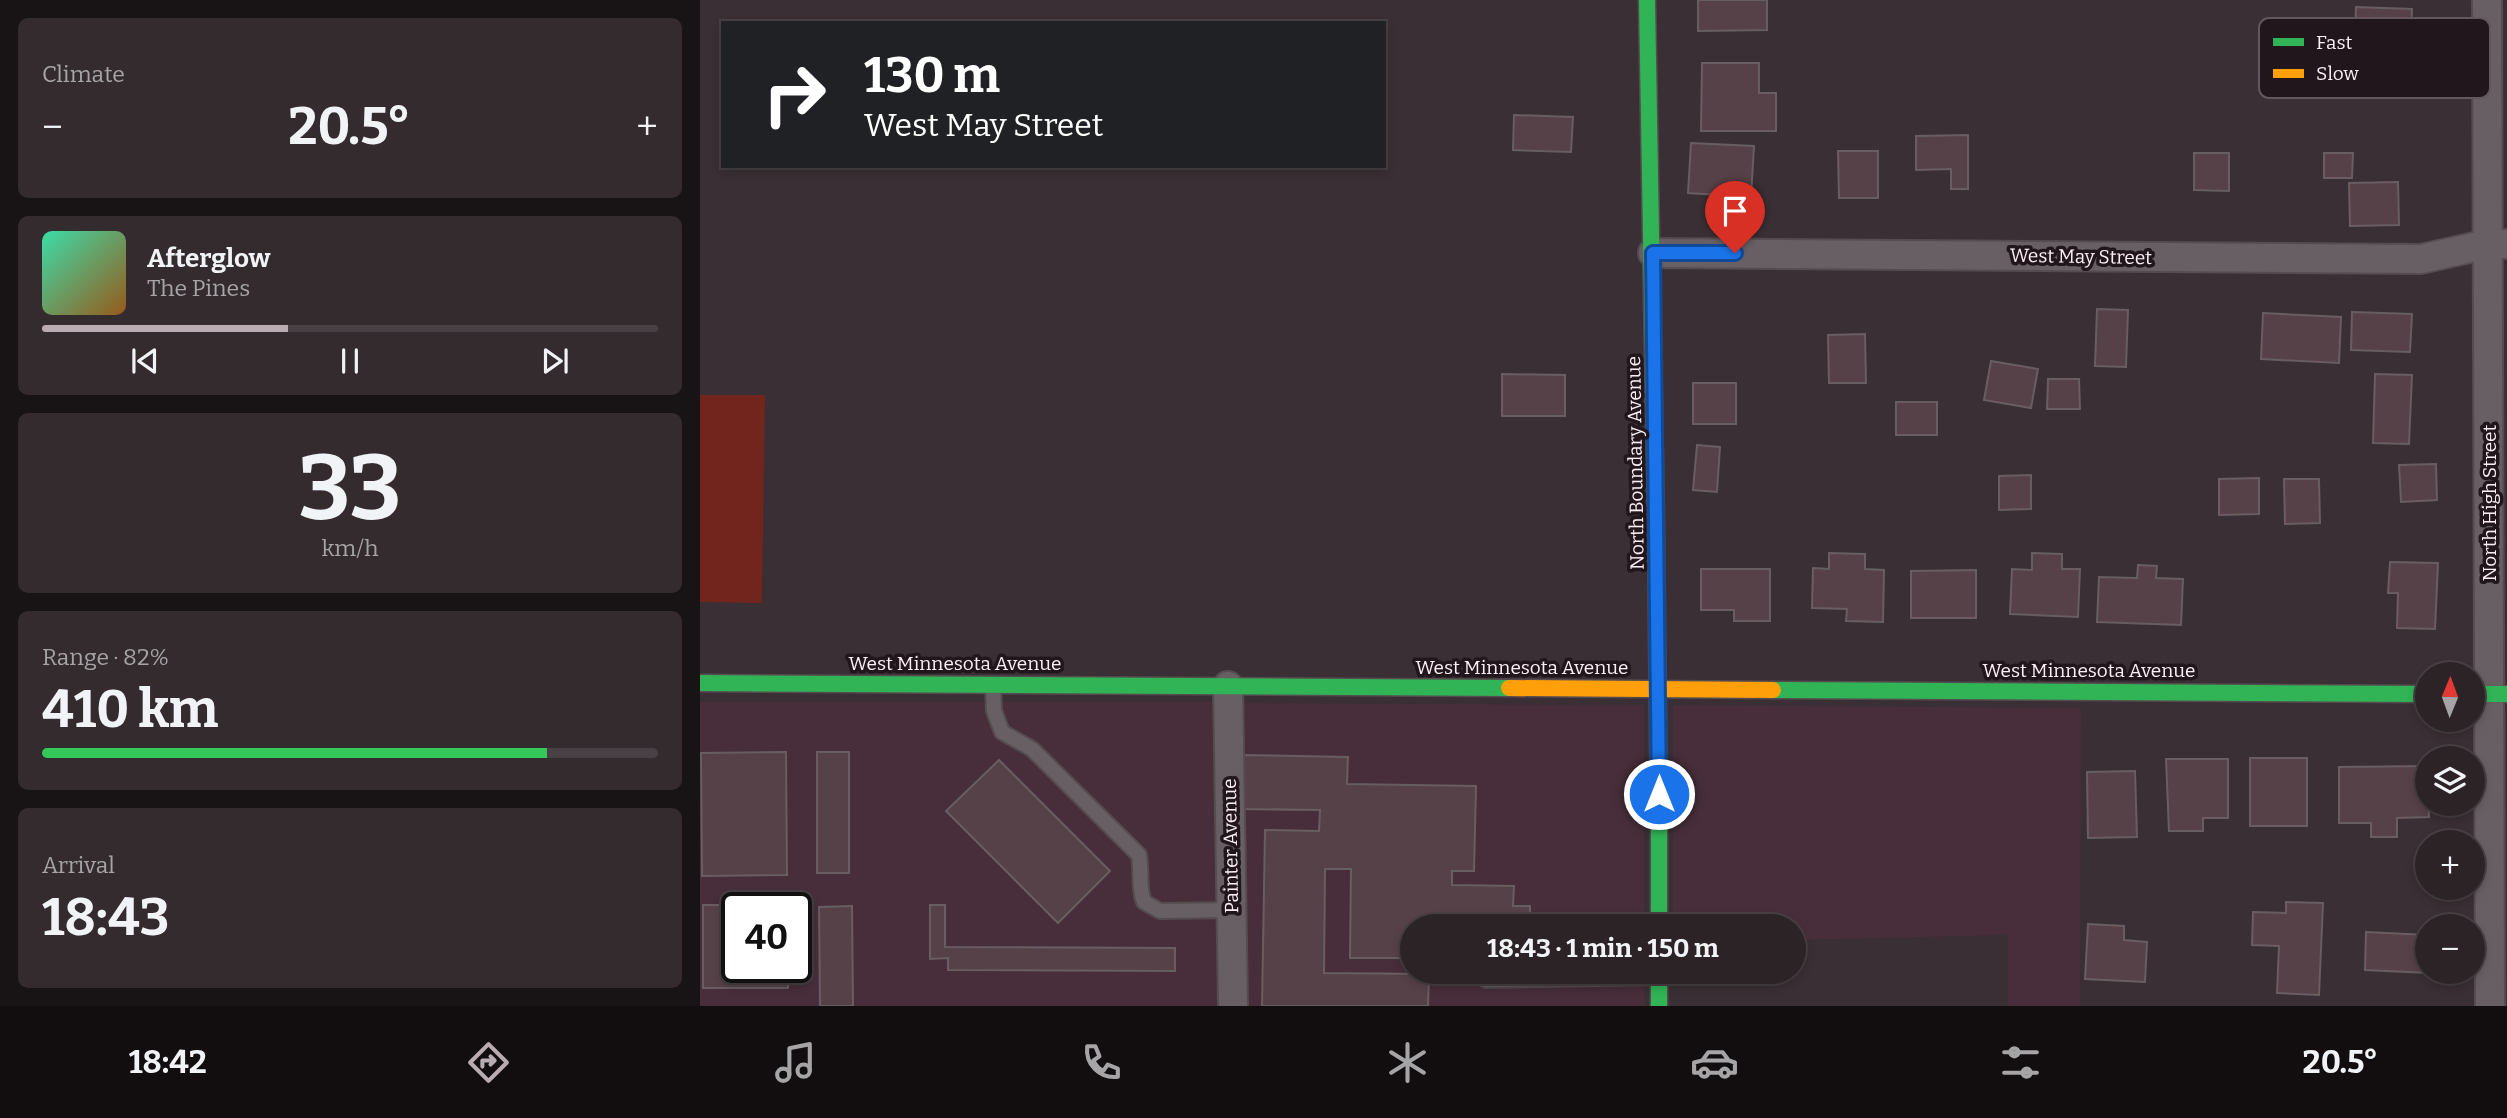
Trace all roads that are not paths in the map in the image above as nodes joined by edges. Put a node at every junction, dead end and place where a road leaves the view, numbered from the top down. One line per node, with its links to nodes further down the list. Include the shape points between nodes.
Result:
1 (1647, 0): 6 (street, North Boundary Avenue)
2 (2487, 0): 3 (street, North High Street)
3 (2488, 18)
4 (2490, 73): 5 (street, North High Street)
5 (2497, 244): 6 (street, West May Street, via 2421,260); 12 (street, North High Street)
6 (1653, 253): 10 (street, North Boundary Avenue)
7 (700, 683): 8 (street, West Minnesota Avenue)
8 (992, 685): 9 (street, West Minnesota Avenue); 13 (lane, via 1002,732 1032,749 1139,855 1139,890 1144,902 1160,911)
9 (1228, 686): 10 (street, West Minnesota Avenue); 13 (street, Painter Avenue)
10 (1658, 689): 11 (street, West Minnesota Avenue); 14 (street, North Boundary Avenue)
11 (2415, 694)
12 (2490, 694): 18 (street, North High Street)
13 (1231, 910): 16 (street, Painter Avenue)
14 (1659, 914)
15 (1659, 984): 17 (street)
16 (1233, 1006)
17 (1659, 1006)
18 (2490, 1006)

